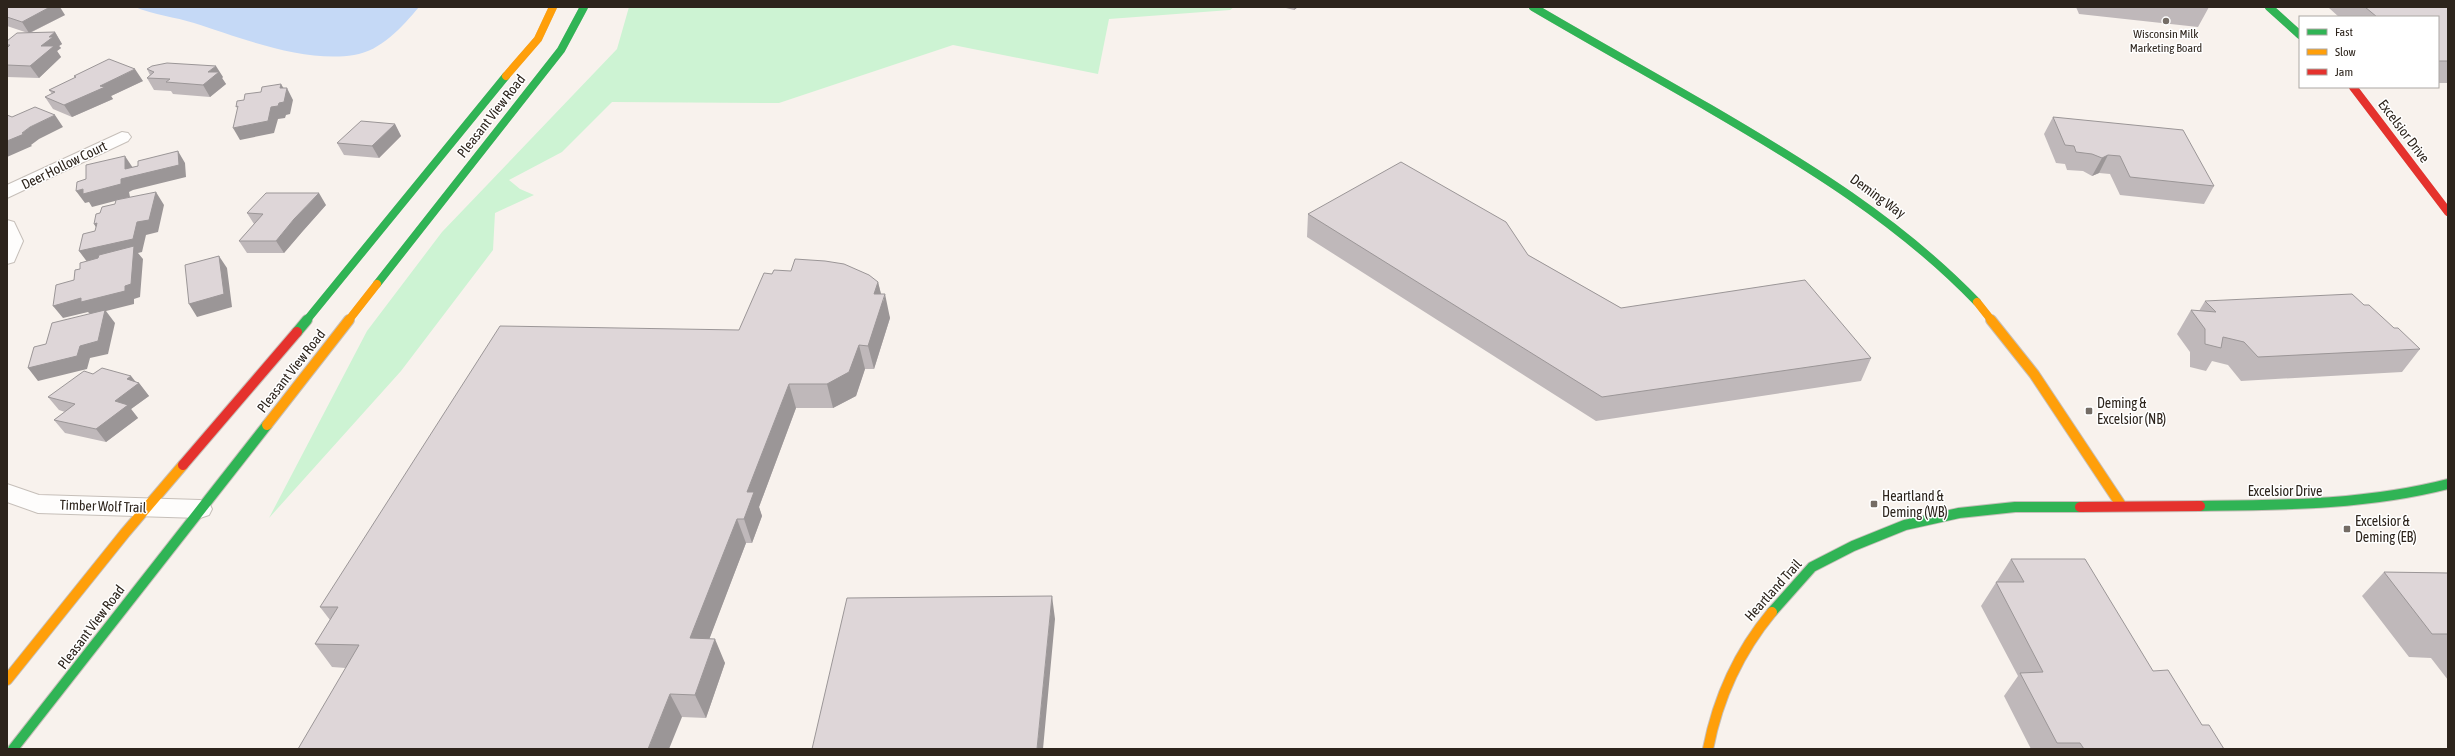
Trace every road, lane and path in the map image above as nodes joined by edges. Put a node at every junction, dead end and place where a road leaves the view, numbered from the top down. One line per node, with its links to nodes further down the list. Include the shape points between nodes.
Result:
1 (553, 7): 15 (main road, Pleasant View Road, via 538,39 459,131 293,336)
2 (584, 7): 16 (main road, Pleasant View Road, via 560,50)
3 (1532, 7): 14 (main road, Deming Way, via 1828,177 1906,234 1945,269 2002,330)
4 (2269, 7): 5 (main road)
5 (2299, 34)
6 (2353, 88): 9 (main road, Excelsior Drive)
7 (122, 137): 8 (street, Deer Hollow Court)
8 (7, 192)
9 (2448, 212)
10 (7, 226): 11 (street, via 13,241)
11 (7, 258)
12 (2448, 484): 14 (main road, Excelsior Drive, via 2418,494 2334,505)
13 (7, 493): 15 (street, Timber Wolf Trail, via 38,504)
14 (2121, 505): 19 (main road, Heartland Trail, via 2015,507 1959,513 1905,525 1853,546 1812,567 1754,632 1732,668 1711,729)
15 (146, 508): 16 (street, Timber Wolf Trail); 17 (main road, Pleasant View Road)
16 (200, 508): 18 (main road, Pleasant View Road)
17 (7, 680)
18 (13, 749)
19 (1708, 749)

